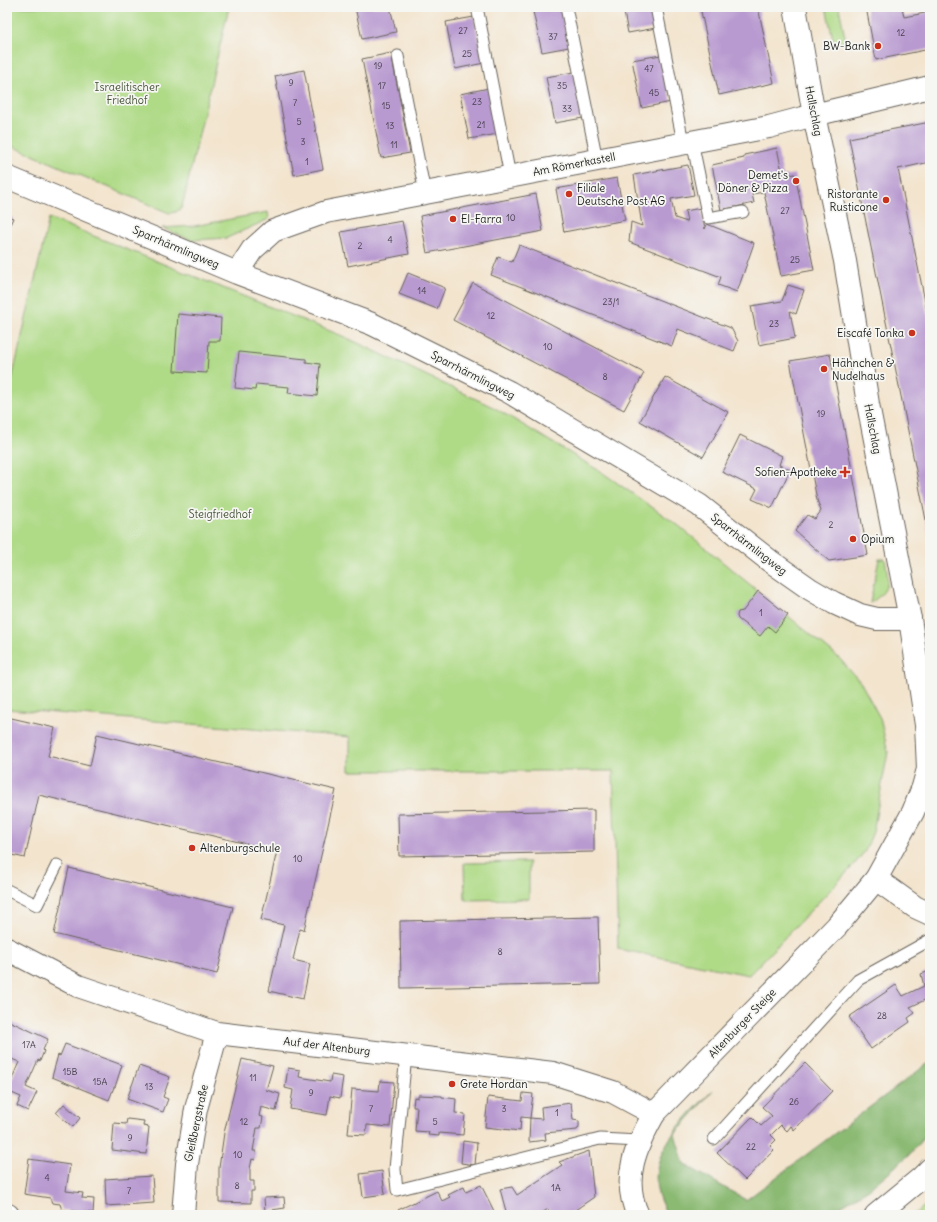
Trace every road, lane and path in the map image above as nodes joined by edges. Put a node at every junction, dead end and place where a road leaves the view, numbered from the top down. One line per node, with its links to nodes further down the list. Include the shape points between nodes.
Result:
1 (477, 7): 10 (lane)
2 (566, 7): 9 (lane)
3 (656, 7): 8 (lane)
4 (794, 7): 7 (street, Hallschlag)
5 (398, 56): 12 (lane)
6 (930, 87): 7 (street, Am Römerkastell)
7 (814, 115): 8 (street, Am Römerkastell, via 769,127); 15 (street, Hallschlag, via 845,261 868,404)
8 (688, 141): 9 (street, Am Römerkastell); 13 (lane, via 708,218)
9 (597, 160): 10 (street, Am Römerkastell)
10 (510, 176): 12 (street, Am Römerkastell)
11 (7, 177): 14 (street, Sparrhärmlingweg)
12 (425, 193): 14 (street, Am Römerkastell, via 326,212 272,231 252,250)
13 (743, 212)
14 (237, 273): 15 (street, Sparrhärmlingweg, via 372,324 509,392 698,505 770,561 834,603 860,615 877,619)
15 (910, 619): 16 (street, Hallschlag, via 926,725 928,769 913,812)
16 (895, 847): 18 (street, Altenburger Steige)
17 (57, 865): 19 (lane, via 37,905)
18 (876, 879): 20 (street, via 915,907); 25 (street, Altenburger Steige, via 836,926)
19 (7, 890)
20 (930, 914)
21 (930, 940): 26 (lane, via 858,980)
22 (7, 949): 23 (street, Auf der Altenburg, via 78,986)
23 (218, 1032): 24 (street, Auf der Altenburg); 29 (street, Gleißbergstraße, via 196,1109 187,1164)
24 (406, 1055): 25 (street, Auf der Altenburg, via 553,1074 613,1092); 27 (lane, via 395,1169 397,1190 600,1139)
25 (654, 1114): 27 (street, Altenburger Steige)
26 (714, 1139)
27 (639, 1141): 30 (street, Altenburger Steige, via 630,1178 630,1190)
28 (930, 1169): 31 (street)
29 (183, 1215)
30 (638, 1215)
31 (876, 1215)

